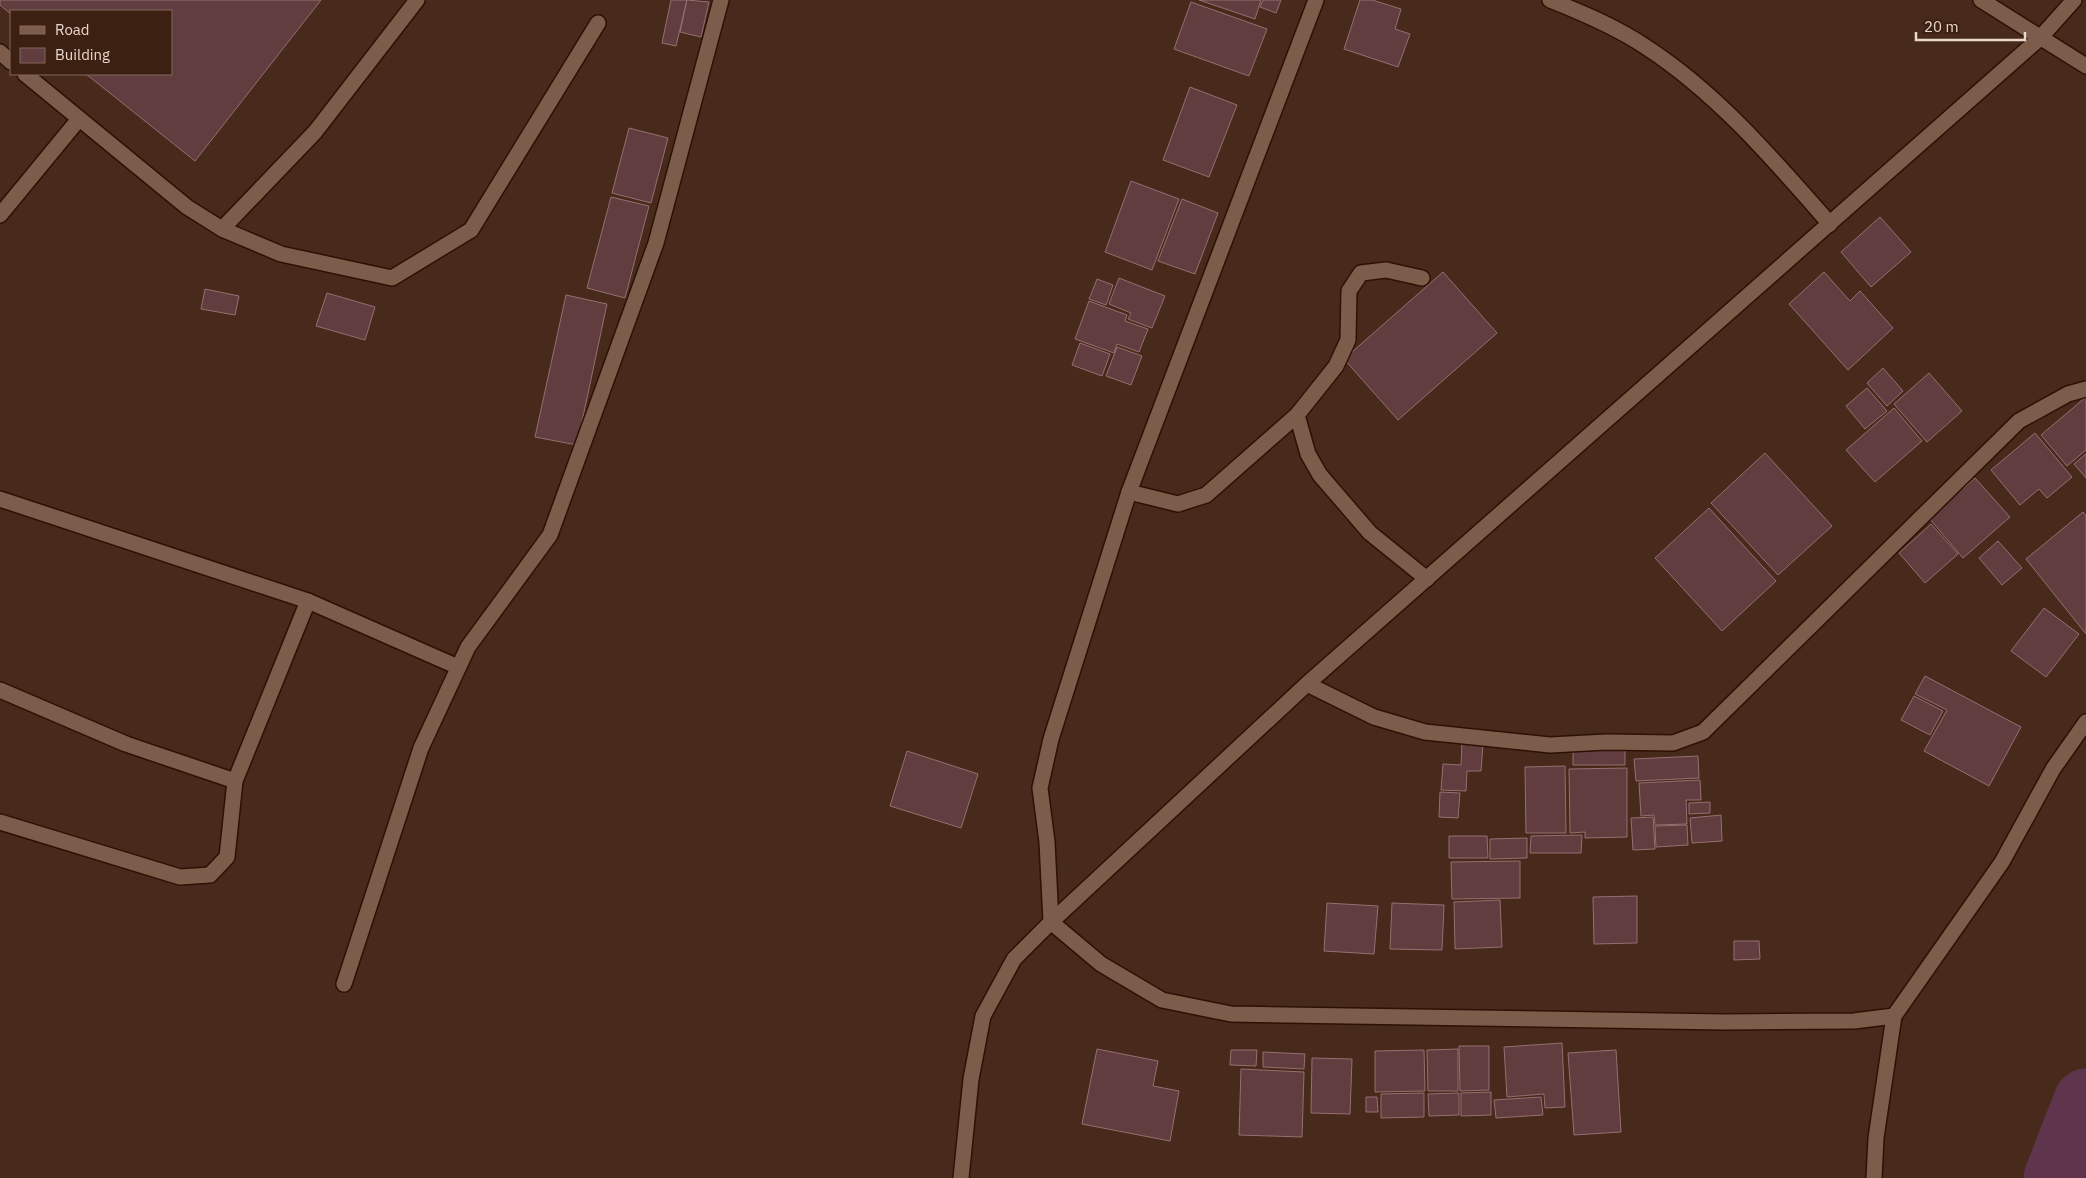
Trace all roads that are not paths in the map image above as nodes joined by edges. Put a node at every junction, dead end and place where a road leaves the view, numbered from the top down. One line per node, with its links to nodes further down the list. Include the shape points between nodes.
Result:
1 (417, 0): 16 (street, via 315,132)
2 (721, 0): 24 (street, via 656,243 550,535 468,647)
3 (1316, 0): 20 (street)
4 (1550, 0): 15 (street, via 1591,16 1646,46 1708,93 1760,144)
5 (1981, 0): 8 (street)
6 (2074, 0): 8 (street)
7 (598, 22): 16 (street, via 471,230 392,278 281,254)
8 (2040, 38): 11 (street); 15 (street)
9 (0, 52): 10 (street)
10 (10, 61)
11 (2086, 66)
12 (26, 75): 13 (street)
13 (79, 119): 14 (street); 16 (street, via 188,207)
14 (0, 215)
15 (1830, 224): 22 (street)
16 (222, 229)
17 (1422, 278): 19 (street, via 1386,270 1361,273 1349,291 1348,340 1336,366)
18 (2086, 389): 25 (street, via 2068,394 2019,421 1703,732 1674,743 1550,745 1425,732 1374,717)
19 (1298, 415): 20 (street, via 1206,495 1178,504); 22 (street, via 1308,454 1320,475 1370,533)
20 (1129, 492): 30 (street, via 1051,738 1040,788 1047,842)
21 (0, 498): 23 (street)
22 (1427, 579): 25 (street)
23 (308, 601): 24 (street); 28 (street)
24 (458, 668): 31 (street, via 421,748)
25 (1307, 684): 30 (street)
26 (0, 690): 28 (street, via 126,744)
27 (2086, 722): 32 (street, via 2053,769 2002,862)
28 (235, 781): 29 (street, via 227,857 210,875 180,876)
29 (0, 822)
30 (1051, 922): 32 (street, via 1101,964 1162,1000 1231,1014 1725,1022 1854,1021); 33 (street, via 1014,960 983,1016 971,1079)
31 (344, 984)
32 (1894, 1016): 34 (street, via 1876,1138)
33 (961, 1178)
34 (1874, 1178)

